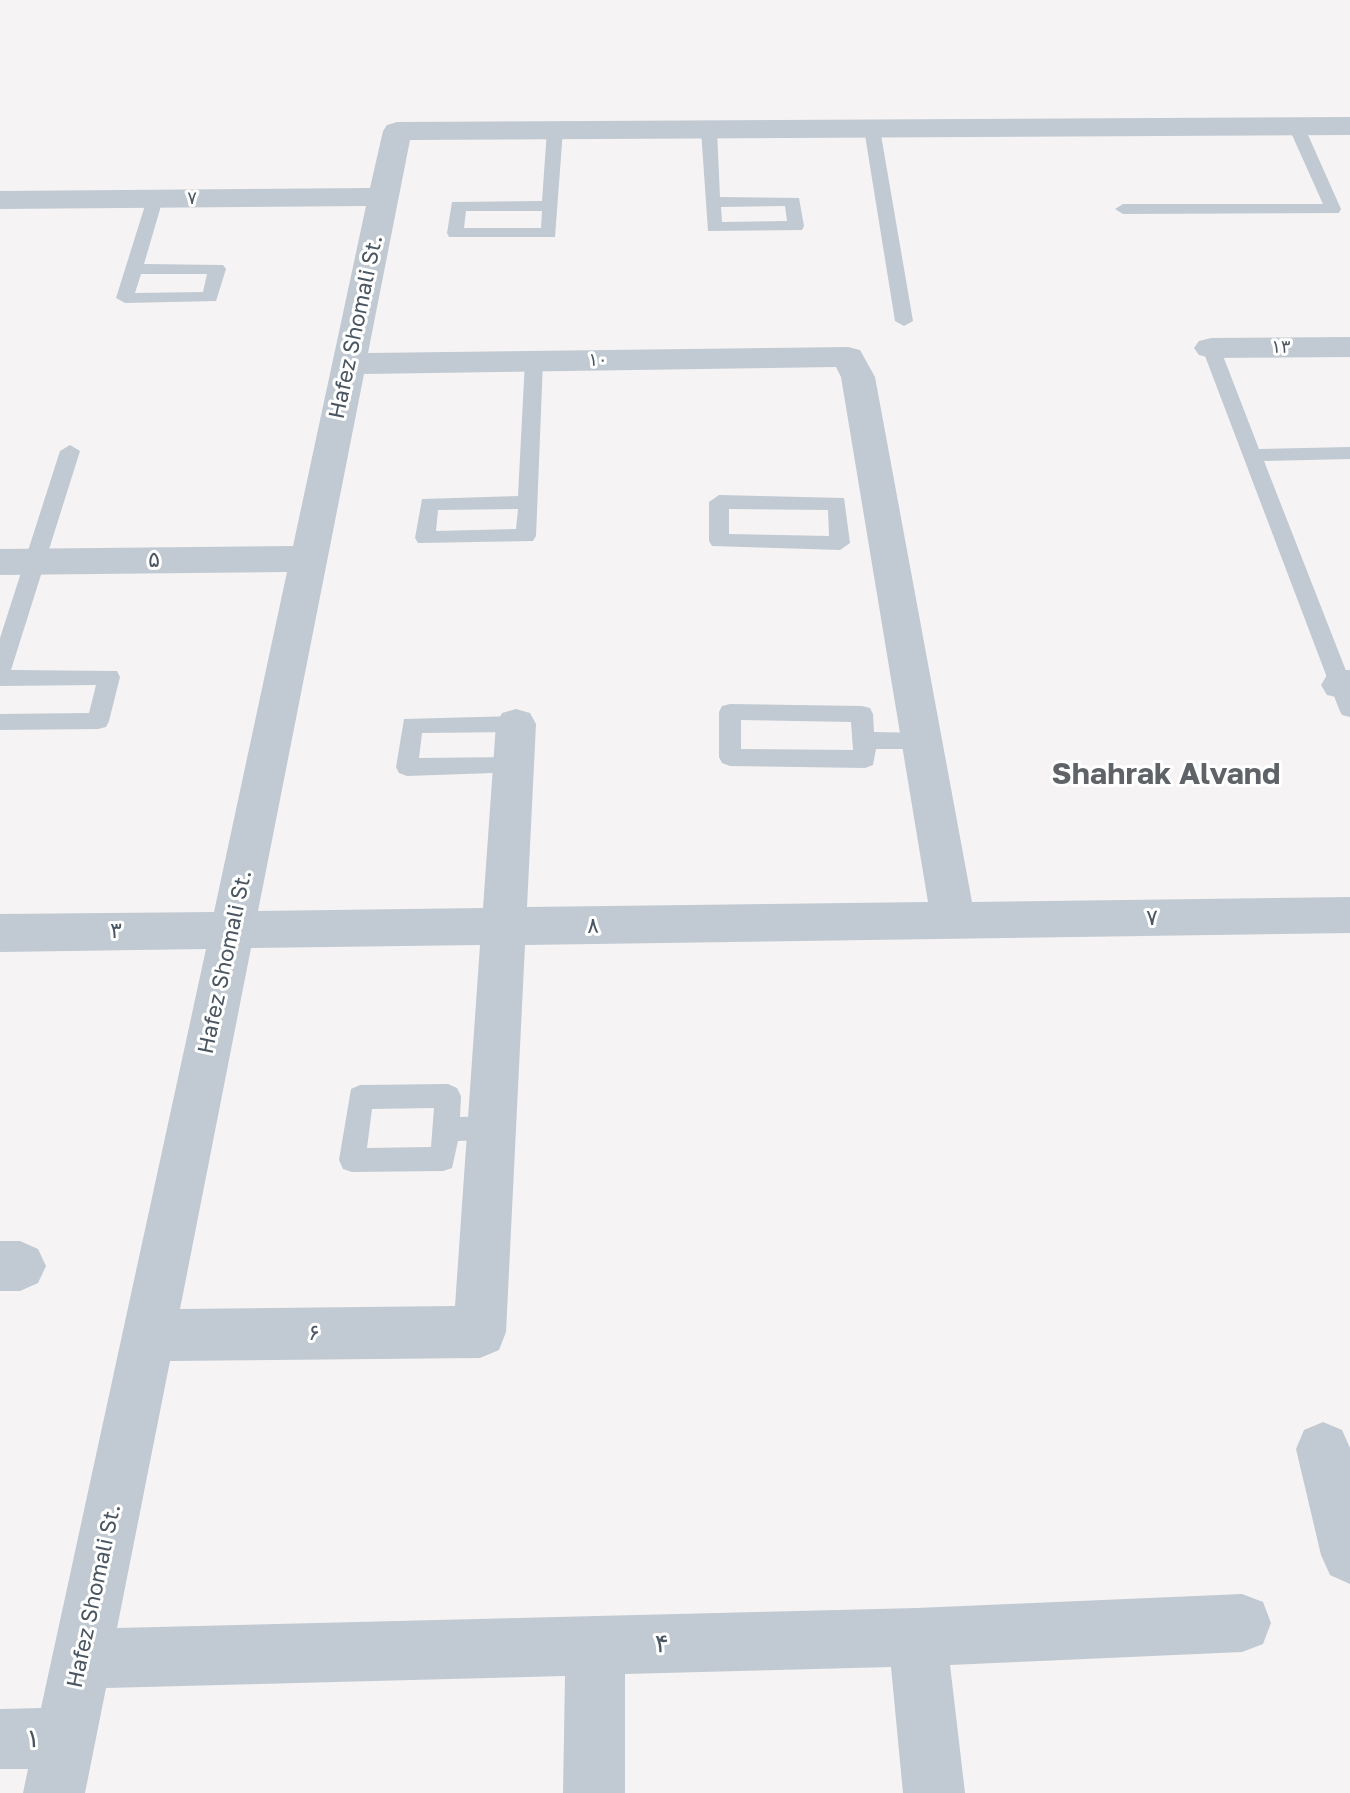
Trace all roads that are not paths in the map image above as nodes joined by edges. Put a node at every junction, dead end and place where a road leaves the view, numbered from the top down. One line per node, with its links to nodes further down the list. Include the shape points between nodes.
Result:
1 (1296, 126): 2 (street); 3 (street); 11 (lane, via 1333,209)
2 (1350, 126)
3 (872, 129): 5 (street); 13 (lane)
4 (555, 130): 5 (street); 6 (street, Hafez Shomali St., via 397,131); 10 (lane)
5 (709, 130): 9 (lane)
6 (383, 197): 7 (street, ۷); 17 (street, Hafez Shomali St.)
7 (155, 199): 8 (street, ۷); 12 (lane)
8 (0, 200)
9 (712, 202): 9 (lane, via 714,227 796,226 793,201)
10 (550, 206): 10 (lane, via 549,233 455,233 458,206)
11 (1123, 209)
12 (134, 269): 12 (lane, via 203,269 217,269 210,297 125,298)
13 (904, 321)
14 (1350, 347): 15 (street, ۱۳)
15 (1211, 348): 20 (lane)
16 (534, 361): 17 (street, ۱۰); 21 (lane); 22 (street, ۱۰, via 848,357 858,377)
17 (349, 364): 23 (street, Hafez Shomali St.)
18 (70, 451): 24 (lane)
19 (1350, 453): 20 (lane)
20 (1253, 455): 27 (lane)
21 (528, 502): 21 (lane, via 526,536 425,538 429,504)
22 (862, 525): 22 (lane, via 837,503 719,502 719,541 840,543); 30 (street)
23 (308, 559): 24 (street, ۵); 35 (street, Hafez Shomali St.)
24 (17, 562): 25 (lane)
25 (0, 671)
26 (0, 678): 28 (lane, via 109,677 98,721)
27 (1347, 693)
28 (0, 722)
29 (864, 740): 29 (lane, via 862,714 730,712 730,757 865,759); 30 (lane)
30 (922, 741): 33 (street)
31 (515, 745): 34 (street)
32 (1350, 915): 33 (street, ۷)
33 (953, 920): 34 (street, ۸)
34 (504, 928): 35 (street, ۸); 37 (street)
35 (232, 930): 36 (street, ۳); 39 (street, Hafez Shomali St.)
36 (0, 933)
37 (493, 1128): 38 (lane); 39 (street, ۶, via 480,1332)
38 (446, 1129)
39 (149, 1335): 45 (street, Hafez Shomali St.)
40 (1323, 1449): 41 (street)
41 (1350, 1555)
42 (1242, 1623): 43 (street, ۴)
43 (917, 1637): 44 (street, ۴); 49 (street)
44 (595, 1646): 45 (street, ۴); 48 (street)
45 (82, 1659): 47 (street, Hafez Shomali St.)
46 (0, 1739): 47 (street, ۱)
47 (60, 1766)
48 (594, 1793)
49 (934, 1793)

